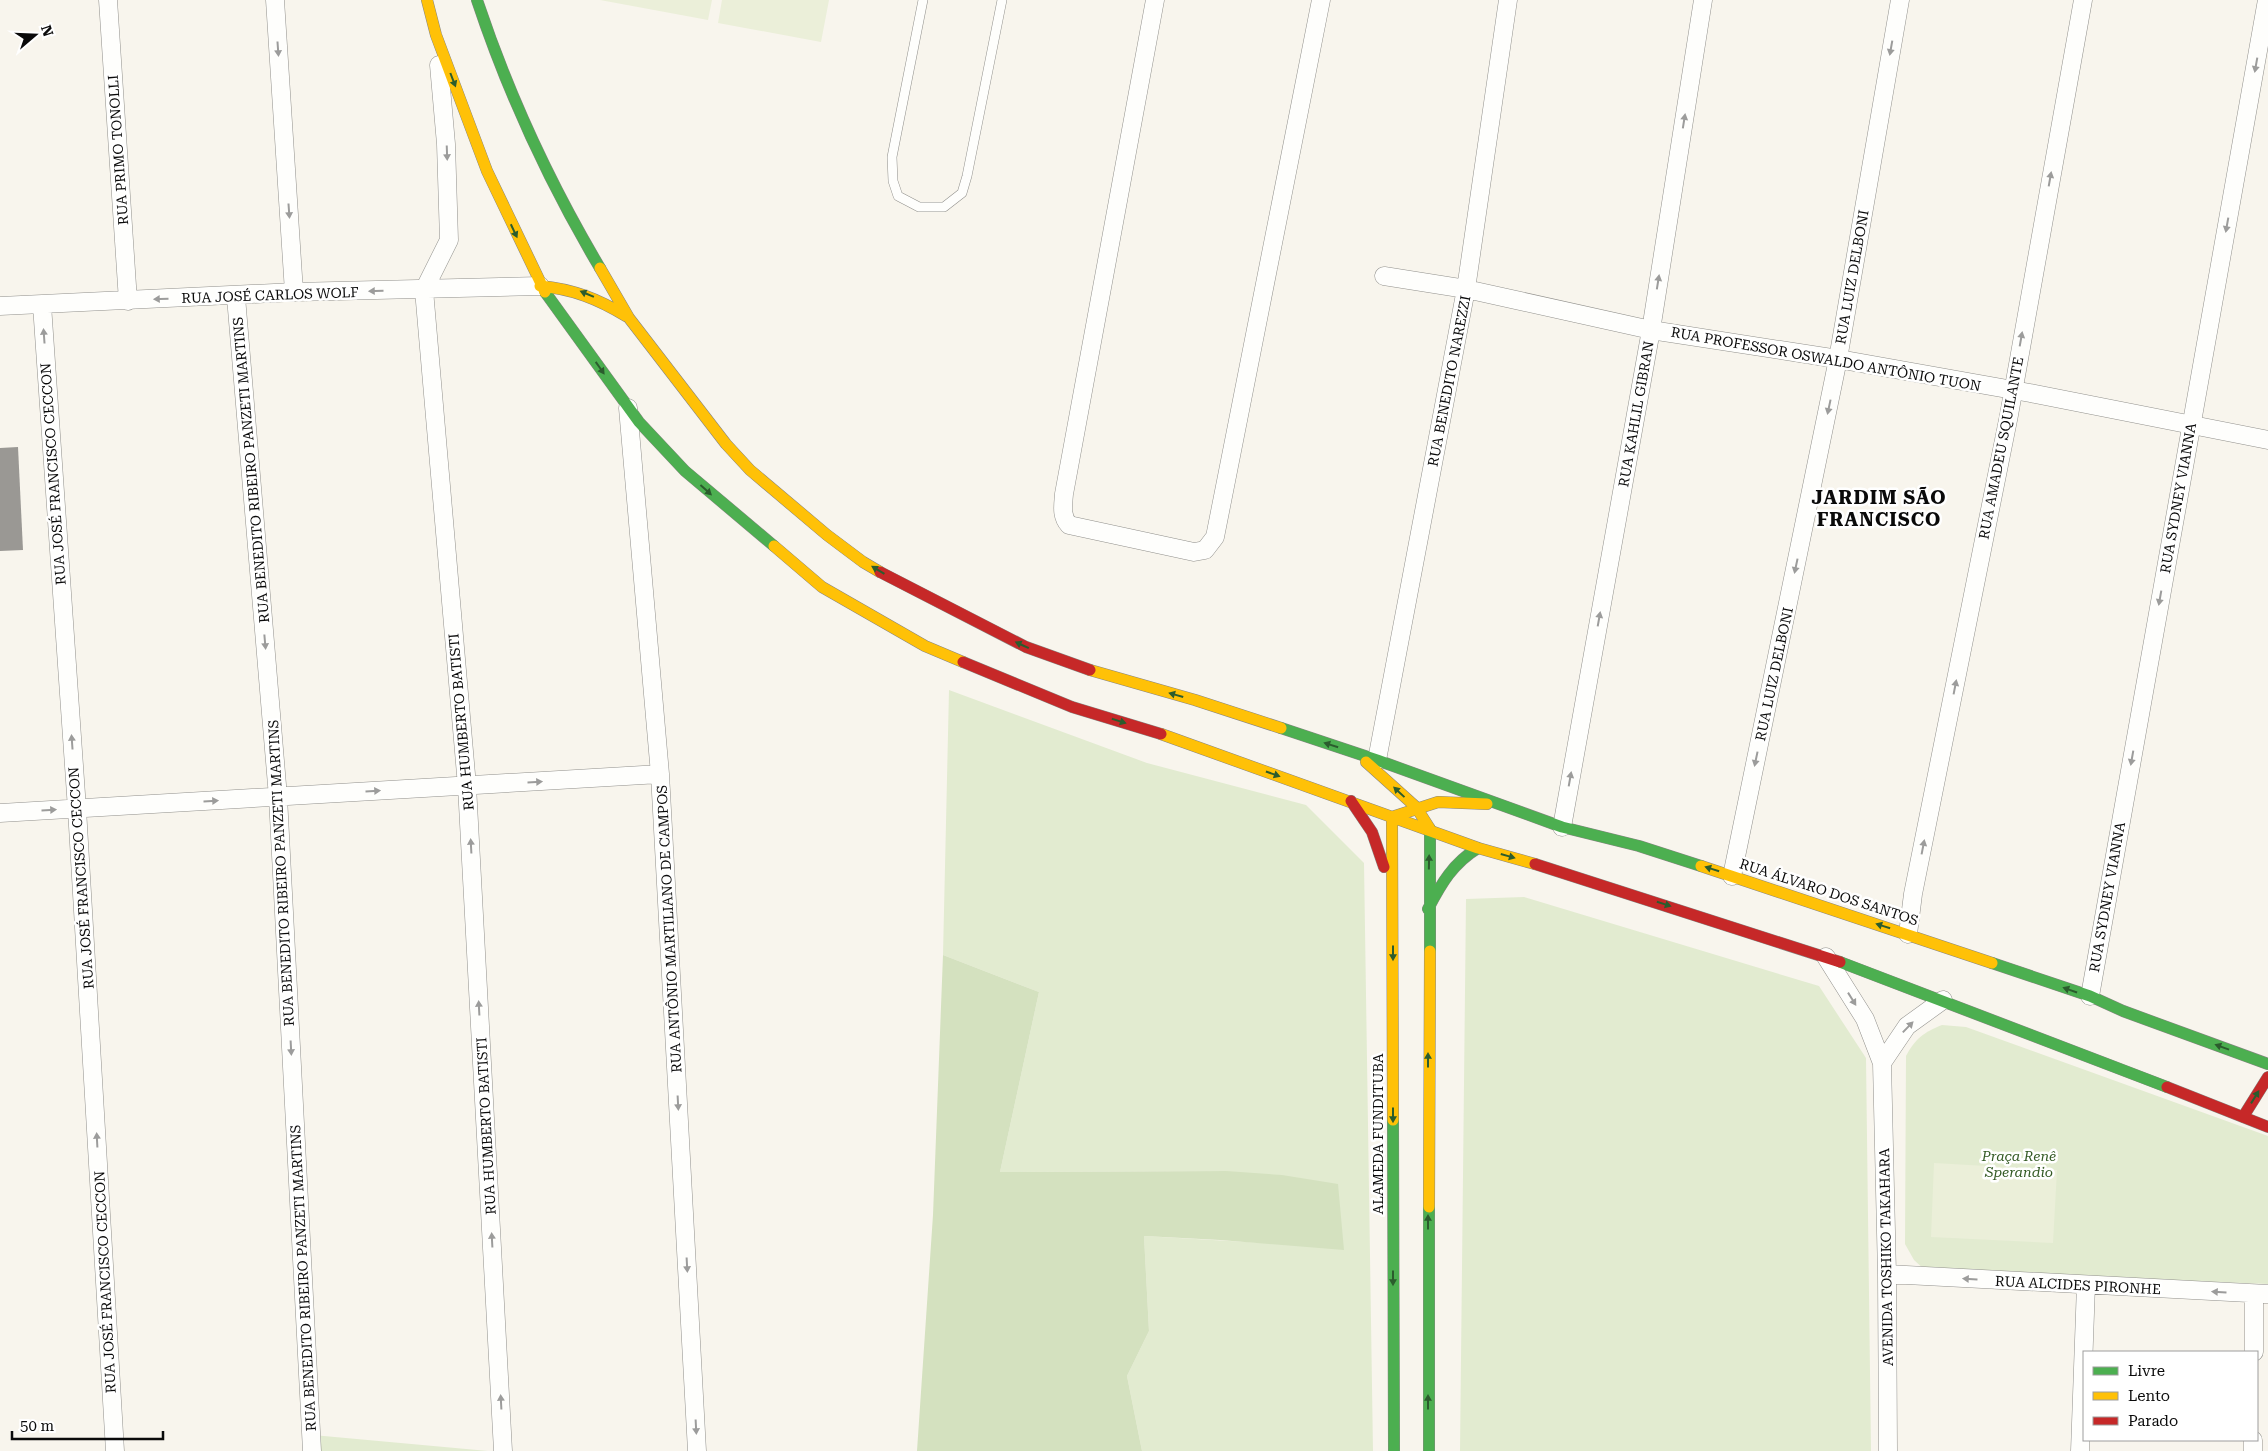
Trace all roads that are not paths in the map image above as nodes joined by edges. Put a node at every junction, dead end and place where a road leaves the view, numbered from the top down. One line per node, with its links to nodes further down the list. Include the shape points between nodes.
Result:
1 (108, 0): 21 (street, RUA PRIMO TONOLLI)
2 (275, 0): 19 (street, one-way to 19)
3 (427, 0): 14 (main road)
4 (477, 0): 24 (main road, via 516,101 564,207)
5 (923, 0): 6 (lane, via 892,157 893,181 898,196 919,207 944,207 962,193)
6 (1002, 0)
7 (1155, 0): 8 (street, via 1063,510 1069,525 1194,552 1206,550 1215,537)
8 (1321, 0)
9 (1508, 0): 17 (street, RUA BENEDITO NAREZZI)
10 (1703, 0): 25 (street, RUA KAHLIL GIBRAN, one-way to 10)
11 (1900, 0): 26 (street, RUA LUIZ DELBONI, one-way to 26)
12 (2083, 0): 27 (street, RUA AMADEU SQUILANTE, one-way to 12)
13 (2267, 0): 29 (street, RUA SYDNEY VIANNA, one-way to 29)
14 (436, 35): 16 (main road, one-way to 16, via 487,171); 18 (street, one-way to 18, via 446,144 449,240)
15 (1384, 276): 17 (street, RUA PROFESSOR OSWALDO ANTÔNIO TUON)
16 (540, 286): 18 (street, RUA JOSÉ CARLOS WOLF); 24 (main road, one-way to 16, via 581,291); 28 (main road, one-way to 28)
17 (1466, 289): 25 (street, RUA PROFESSOR OSWALDO ANTÔNIO TUON); 32 (street, RUA BENEDITO NAREZZI)
18 (424, 290): 19 (street, RUA JOSÉ CARLOS WOLF, one-way to 19); 34 (street, RUA HUMBERTO BATISTI)
19 (294, 292): 20 (street, RUA JOSÉ CARLOS WOLF)
20 (236, 297): 21 (street, RUA JOSÉ CARLOS WOLF, one-way to 21); 35 (street, RUA BENEDITO RIBEIRO PANZETI MARTINS, one-way to 35)
21 (128, 301): 22 (street, RUA JOSÉ CARLOS WOLF)
22 (42, 304): 23 (street, RUA JOSÉ CARLOS WOLF); 39 (street, RUA JOSÉ FRANCISCO CECCON, one-way to 22)
23 (0, 306)
24 (629, 318): 31 (main road, RUA ÁLVARO DOS SANTOS, one-way to 24, via 1196,700 1081,672 863,562 750,470 726,444)
25 (1651, 330): 26 (street, RUA PROFESSOR OSWALDO ANTÔNIO TUON); 42 (street, RUA KAHLIL GIBRAN, one-way to 25)
26 (1838, 359): 27 (street, RUA PROFESSOR OSWALDO ANTÔNIO TUON); 45 (street, RUA LUIZ DELBONI, one-way to 45)
27 (2013, 390): 29 (street, RUA PROFESSOR OSWALDO ANTÔNIO TUON); 48 (street, RUA AMADEU SQUILANTE, one-way to 27, via 1913,894)
28 (628, 408): 33 (street, RUA ANTÔNIO MARTILIANO DE CAMPOS); 36 (main road, one-way to 36, via 684,471 822,587 925,646 1073,703)
29 (2191, 426): 30 (street, RUA PROFESSOR OSWALDO ANTÔNIO TUON); 50 (street, RUA SYDNEY VIANNA, one-way to 50)
30 (2268, 440)
31 (1353, 752): 32 (main road, RUA ÁLVARO DOS SANTOS); 38 (main road, one-way to 31)
32 (1377, 760): 37 (main road, RUA ÁLVARO DOS SANTOS)
33 (660, 774): 34 (street, one-way to 33); 66 (street, RUA ANTÔNIO MARTILIANO DE CAMPOS, one-way to 66)
34 (467, 786): 35 (street, one-way to 34); 65 (street, RUA HUMBERTO BATISTI, one-way to 34)
35 (278, 797): 39 (street, one-way to 35); 64 (street, RUA BENEDITO RIBEIRO PANZETI MARTINS, one-way to 64)
36 (1351, 801): 41 (main road); 47 (main road, via 1368,822 1381,851)
37 (1498, 804): 38 (main road, via 1438,802); 42 (main road, RUA ÁLVARO DOS SANTOS)
38 (1416, 807): 41 (main road); 43 (main road)
39 (77, 809): 40 (street, one-way to 39); 63 (street, RUA JOSÉ FRANCISCO CECCON, one-way to 39)
40 (0, 813)
41 (1392, 817): 43 (main road); 47 (main road, ALAMEDA FUNDITUBA)
42 (1562, 827): 45 (main road, RUA ÁLVARO DOS SANTOS, one-way to 42, via 1639,846)
43 (1430, 829): 44 (main road); 46 (main road, one-way to 43)
44 (1478, 848): 46 (main road, via 1444,876); 49 (main road, one-way to 49, via 1563,872)
45 (1732, 876): 48 (main road, RUA ÁLVARO DOS SANTOS, one-way to 45)
46 (1428, 909): 68 (main road, one-way to 46)
47 (1393, 928): 67 (main road, ALAMEDA FUNDITUBA, one-way to 67)
48 (1908, 934): 50 (main road, RUA ÁLVARO DOS SANTOS, one-way to 48)
49 (1826, 957): 51 (main road); 52 (street, AVENIDA TOSHIKO TAKAHARA, one-way to 52, via 1865,1019)
50 (2090, 996): 53 (main road, RUA ÁLVARO DOS SANTOS, one-way to 50, via 2122,1011)
51 (1944, 1000): 52 (street, one-way to 51, via 1907,1026); 55 (main road)
52 (1882, 1063): 57 (street, AVENIDA TOSHIKO TAKAHARA)
53 (2268, 1064)
54 (2268, 1077): 55 (main road, one-way to 54)
55 (2242, 1117): 56 (main road)
56 (2268, 1127)
57 (1887, 1274): 58 (street, RUA ALCIDES PIRONHE, one-way to 57); 69 (street, AVENIDA TOSHIKO TAKAHARA)
58 (2086, 1285): 59 (street, RUA ALCIDES PIRONHE, one-way to 58); 60 (street)
59 (2261, 1294): 61 (street)
60 (2084, 1351)
61 (2254, 1351)
62 (2083, 1368): 70 (street)
63 (115, 1451)
64 (312, 1451)
65 (503, 1451)
66 (697, 1451)
67 (1394, 1451)
68 (1428, 1451)
69 (1888, 1451)
70 (2080, 1451)

